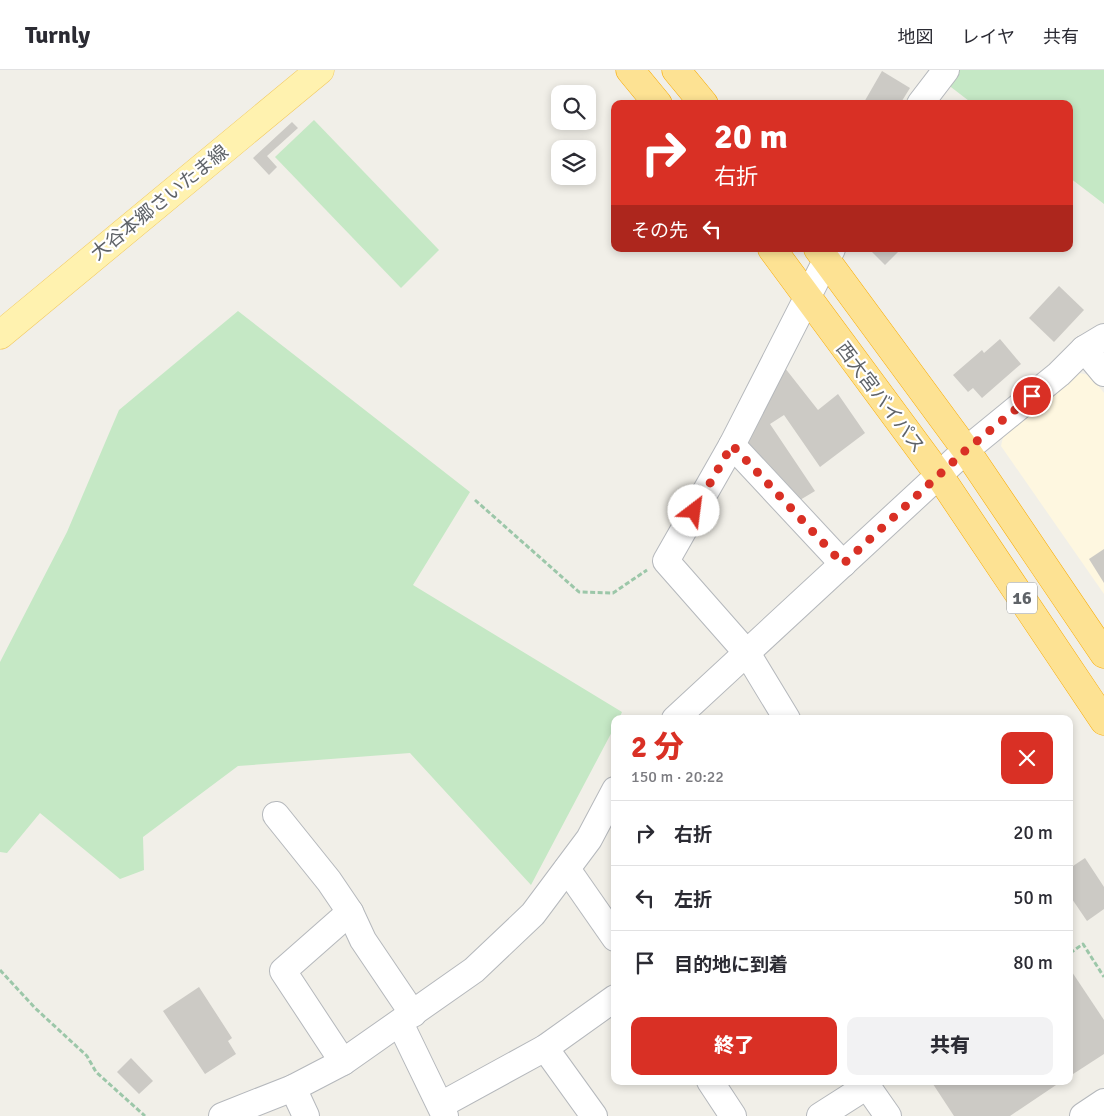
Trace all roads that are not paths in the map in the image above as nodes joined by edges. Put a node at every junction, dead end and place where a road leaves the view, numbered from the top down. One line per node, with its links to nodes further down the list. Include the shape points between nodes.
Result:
1 (320, 70): 11 (main road, 大谷本郷さいたま線)
2 (630, 70): 5 (highway)
3 (676, 70): 6 (highway)
4 (946, 70): 7 (street)
5 (655, 100)
6 (701, 100)
7 (923, 100)
8 (774, 252): 10 (highway, 西大宮バイパス / 16)
9 (825, 252): 10 (street); 15 (highway, 西大宮バイパス / 16)
10 (807, 298): 14 (street); 16 (highway, 西大宮バイパス / 16)
11 (0, 335)
12 (1094, 343): 13 (street); 15 (street)
13 (1104, 374)
14 (732, 445): 17 (street); 18 (street, via 666,561)
15 (966, 450): 16 (street); 19 (highway, 西大宮バイパス / 16)
16 (939, 475): 17 (street); 22 (highway, 西大宮バイパス / 16)
17 (843, 564): 18 (street)
18 (747, 653): 20 (street); 21 (street)
19 (1104, 654)
20 (679, 715)
21 (785, 715)
22 (1104, 721)
23 (611, 798): 25 (street, via 589,839)
24 (276, 815): 26 (street)
25 (567, 869): 27 (street); 29 (street, via 534,914 499,947 474,970)
26 (350, 912): 29 (street); 31 (street, via 283,971)
27 (611, 932)
28 (611, 1001): 30 (street)
29 (407, 1019): 31 (street); 37 (street)
30 (545, 1048): 37 (street); 40 (street)
31 (343, 1062): 35 (street)
32 (713, 1085): 41 (street)
33 (866, 1085): 42 (street)
34 (870, 1085): 43 (street)
35 (293, 1088): 38 (street); 39 (street)
36 (1104, 1102): 44 (street)
37 (443, 1111)
38 (222, 1116)
39 (306, 1116)
40 (594, 1116)
41 (733, 1116)
42 (820, 1116)
43 (888, 1116)
44 (1083, 1116)

